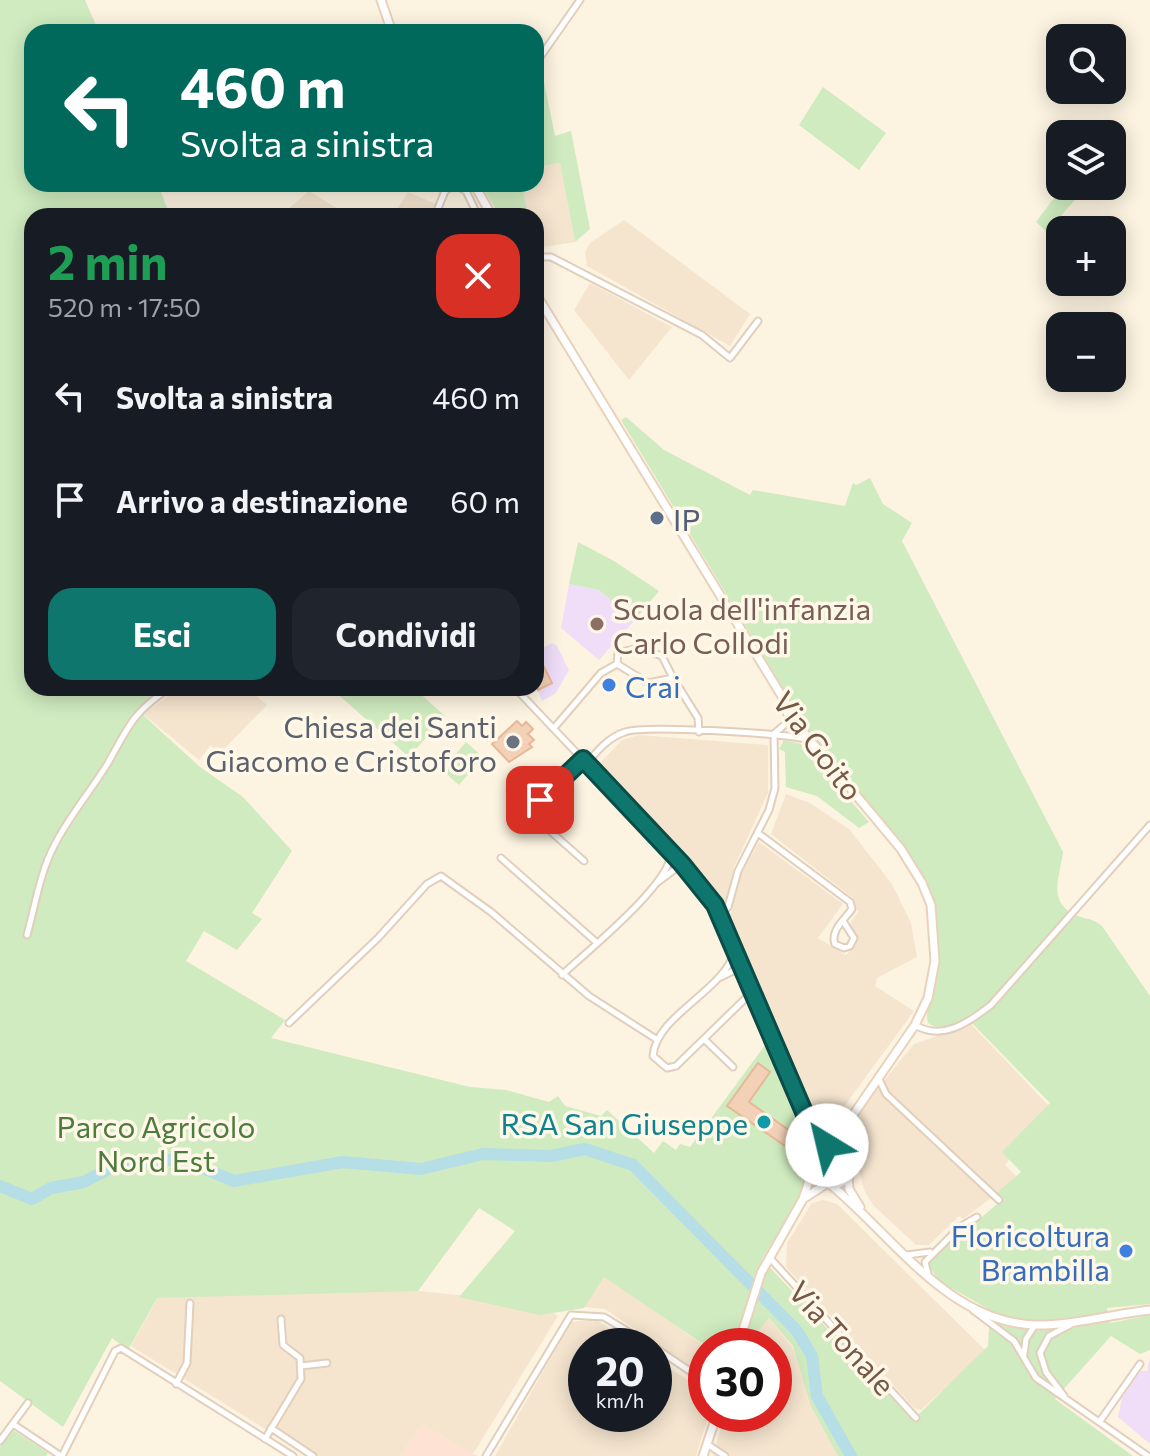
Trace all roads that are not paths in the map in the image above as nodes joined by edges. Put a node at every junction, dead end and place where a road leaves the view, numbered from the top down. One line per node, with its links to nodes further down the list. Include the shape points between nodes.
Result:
1 (381, 0): 3 (street)
2 (580, 0): 4 (street)
3 (389, 24)
4 (544, 52)
5 (466, 192): 8 (street)
6 (479, 192): 7 (street)
7 (485, 203): 8 (street); 9 (street)
8 (474, 208)
9 (488, 208)
10 (544, 258): 12 (street, via 702,335 730,358)
11 (544, 307): 18 (street, Via Goito)
12 (758, 321)
13 (617, 664): 14 (street, via 648,683); 14 (street, via 620,651 646,649 664,658); 20 (street, via 601,673)
14 (673, 678): 21 (street, via 698,718)
15 (157, 696): 34 (street, via 126,726 59,836)
16 (524, 696): 19 (street)
17 (527, 696): 19 (street)
18 (781, 696): 22 (street, via 789,721); 23 (street, Via Goito)
19 (530, 701): 20 (street)
20 (554, 728): 24 (street)
21 (699, 732): 22 (street); 24 (street, via 628,731)
22 (774, 734): 23 (street); 26 (street, via 775,788)
23 (810, 740): 42 (street, Via Goito, via 890,835 931,905 935,961 928,998)
24 (585, 761): 27 (street); 29 (street, via 531,814)
25 (1150, 825): 42 (street, via 991,1005 943,1031)
26 (759, 834): 32 (street); 33 (street, via 850,902 852,909)
27 (671, 853): 30 (street); 31 (street)
28 (501, 858): 35 (street)
29 (584, 861)
30 (682, 864): 31 (street); 32 (street)
31 (657, 882): 35 (street)
32 (720, 916): 36 (street)
33 (843, 921): 33 (street, via 833,939 844,948 854,938)
34 (27, 935)
35 (596, 942): 38 (street)
36 (735, 950): 37 (street); 39 (street)
37 (745, 973): 39 (street); 40 (street)
38 (562, 975): 41 (street, via 441,876); 43 (street)
39 (720, 977): 43 (street)
40 (753, 991): 44 (street); 49 (street)
41 (289, 1023)
42 (915, 1025): 46 (street, Via Goito)
43 (656, 1039): 44 (street, via 653,1056 662,1066 676,1066)
44 (704, 1039): 45 (street)
45 (733, 1067)
46 (878, 1077): 47 (street, Via Goito); 48 (street)
47 (867, 1091): 48 (street); 50 (street, Via Goito)
48 (886, 1094): 57 (street)
49 (807, 1119): 51 (street); 53 (street)
50 (849, 1121): 51 (street, Via Goito); 52 (street, Via Goito)
51 (830, 1147): 52 (street); 53 (street, via 819,1151)
52 (847, 1155): 54 (street)
53 (813, 1164): 55 (street, via 817,1178); 56 (street)
54 (848, 1177): 55 (street); 58 (street, via 849,1189)
55 (829, 1185): 56 (street); 58 (street)
56 (803, 1199): 62 (street)
57 (999, 1200)
58 (866, 1215): 61 (street)
59 (977, 1217): 60 (street)
60 (931, 1252): 61 (street); 63 (street, via 925,1262)
61 (907, 1255): 63 (street)
62 (769, 1257): 71 (street); 79 (street, Via Tonale)
63 (928, 1275): 65 (street)
64 (190, 1303): 76 (street, via 187,1363)
65 (970, 1308): 69 (street); 72 (street, via 1011,1337)
66 (1150, 1310): 67 (street)
67 (1091, 1317): 69 (street); 77 (street, via 1052,1334 1042,1347 1046,1372)
68 (281, 1319): 75 (street, via 283,1345 300,1358)
69 (1035, 1325): 72 (street, via 1026,1339)
70 (624, 1328): 90 (street, via 604,1317 571,1315)
71 (743, 1328)
72 (1025, 1359): 77 (street, via 1036,1378)
73 (327, 1363): 75 (street)
74 (1140, 1364): 80 (street)
75 (301, 1366): 82 (street, via 301,1379)
76 (176, 1384): 84 (street); 87 (street, via 118,1349)
77 (1068, 1400): 80 (street)
78 (28, 1403): 81 (street)
79 (916, 1418)
80 (1100, 1421): 93 (street)
81 (13, 1424): 85 (street); 87 (street)
82 (271, 1428): 84 (street); 89 (street)
83 (711, 1432): 86 (street)
84 (265, 1439): 88 (street)
85 (0, 1441)
86 (707, 1444): 91 (street); 92 (street)
87 (61, 1456)
88 (293, 1456)
89 (313, 1456)
90 (486, 1456)
91 (703, 1456)
92 (725, 1456)
93 (1148, 1456)

